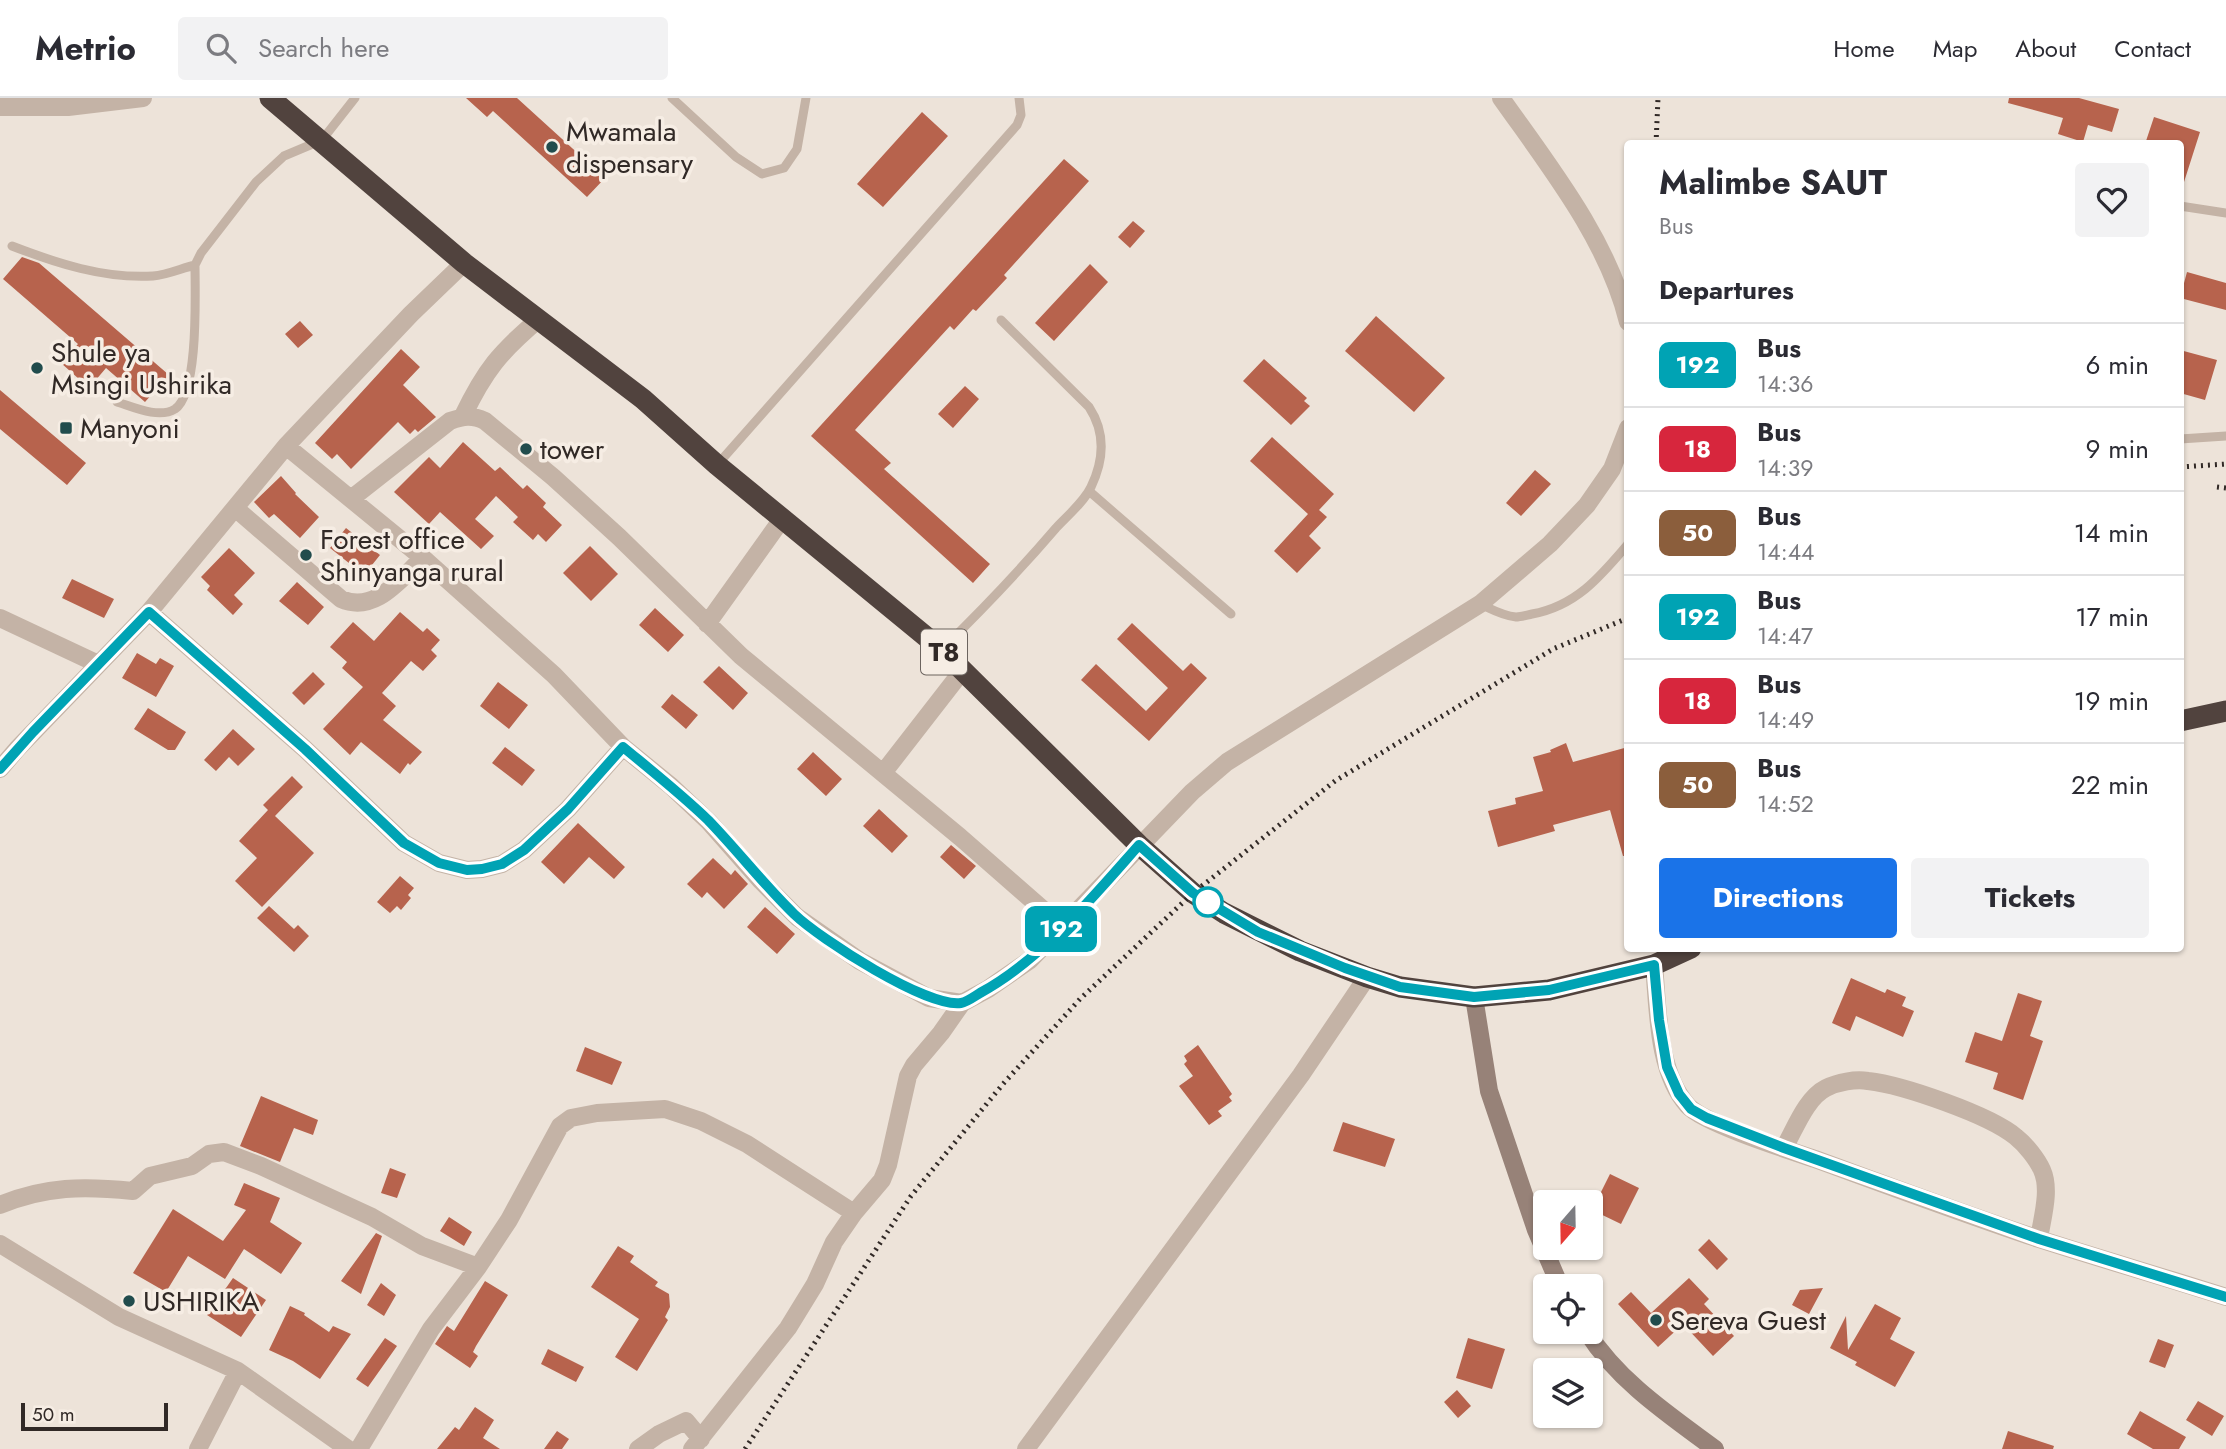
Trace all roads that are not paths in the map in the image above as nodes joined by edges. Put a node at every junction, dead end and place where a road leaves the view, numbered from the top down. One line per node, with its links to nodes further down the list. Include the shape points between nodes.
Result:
1 (143, 98): 8 (street, via 68,107)
2 (270, 98): 9 (highway, T8)
3 (355, 98): 9 (lane)
4 (672, 98): 5 (lane, via 736,157 762,174 784,168 797,149)
5 (806, 98)
6 (1019, 98): 24 (lane, via 1017,125)
7 (1501, 98): 15 (street, via 1563,187 1603,256)
8 (0, 107)
9 (322, 140): 13 (highway, T8); 14 (lane, via 284,156 256,182)
10 (2184, 207): 11 (lane)
11 (2226, 213)
12 (12, 246): 14 (lane, via 54,262 111,274 155,276)
13 (464, 263): 16 (highway, T8); 23 (street)
14 (195, 265): 18 (lane, via 192,358 185,396 165,412)
15 (1624, 308)
16 (539, 319): 19 (street, via 499,355); 24 (highway, T8, via 643,399)
17 (1001, 320): 25 (lane, via 1097,419 1102,450)
18 (117, 402)
19 (463, 416): 26 (street, via 450,421); 35 (street, via 485,421 523,452 637,553)
20 (2226, 436): 22 (lane)
21 (1624, 438): 31 (street, via 1612,468 1587,505)
22 (2184, 439)
23 (286, 446): 26 (street); 27 (street)
24 (717, 465): 28 (highway, T8)
25 (1089, 491): 33 (lane); 36 (lane, via 990,602)
26 (352, 498): 30 (street)
27 (235, 508): 30 (street, via 350,603 374,600); 32 (street)
28 (782, 519): 35 (street); 36 (highway, T8)
29 (1624, 549): 31 (lane, via 1573,600 1549,611 1517,617)
30 (423, 558): 41 (street, via 554,675)
31 (1480, 604): 44 (street, via 1227,762)
32 (149, 612): 37 (street); 41 (street, via 404,843 439,863 467,870 502,864 568,809)
33 (1231, 614)
34 (0, 618): 37 (street)
35 (707, 624): 43 (street)
36 (941, 649): 38 (highway, T8)
37 (98, 664): 42 (street)
38 (963, 670): 43 (street); 44 (highway, T8)
39 (2226, 710): 40 (highway)
40 (2184, 720)
41 (623, 747): 50 (street, via 709,822 797,917 908,988 929,998)
42 (0, 769)
43 (883, 773): 45 (street)
44 (1139, 845): 45 (street); 48 (highway, T8, via 1193,893 1258,932)
45 (1063, 927): 50 (street, via 1030,960)
46 (1682, 952): 47 (highway, T8)
47 (1654, 965): 49 (highway, T8, via 1549,990); 51 (street, via 1667,1067 1679,1094 1691,1109 1707,1118)
48 (1367, 977): 49 (highway, T8, via 1400,987); 66 (street, via 1301,1075)
49 (1474, 997): 57 (street, via 1489,1091)
50 (962, 1003): 53 (street, via 908,1076 888,1166)
51 (1784, 1148): 54 (street); 54 (street, via 1825,1088 1866,1080 1921,1093 2016,1137 2038,1161 2046,1186)
52 (0, 1205): 56 (street, via 62,1187 133,1191 150,1176 224,1153 372,1217 422,1246)
53 (854, 1213): 56 (street, via 747,1144 701,1121 665,1109 597,1113 571,1118 560,1126); 61 (street, via 788,1328)
54 (2039, 1239): 58 (street)
55 (0, 1244): 60 (street, via 119,1317)
56 (478, 1267): 64 (street, via 431,1329)
57 (1555, 1274)
58 (2226, 1297)
59 (1595, 1344): 67 (street, via 1630,1382)
60 (238, 1371): 62 (street); 63 (street)
61 (697, 1444): 65 (street, via 686,1421)
62 (198, 1449)
63 (348, 1449)
64 (359, 1449)
65 (638, 1449)
66 (1026, 1449)
67 (1715, 1449)

